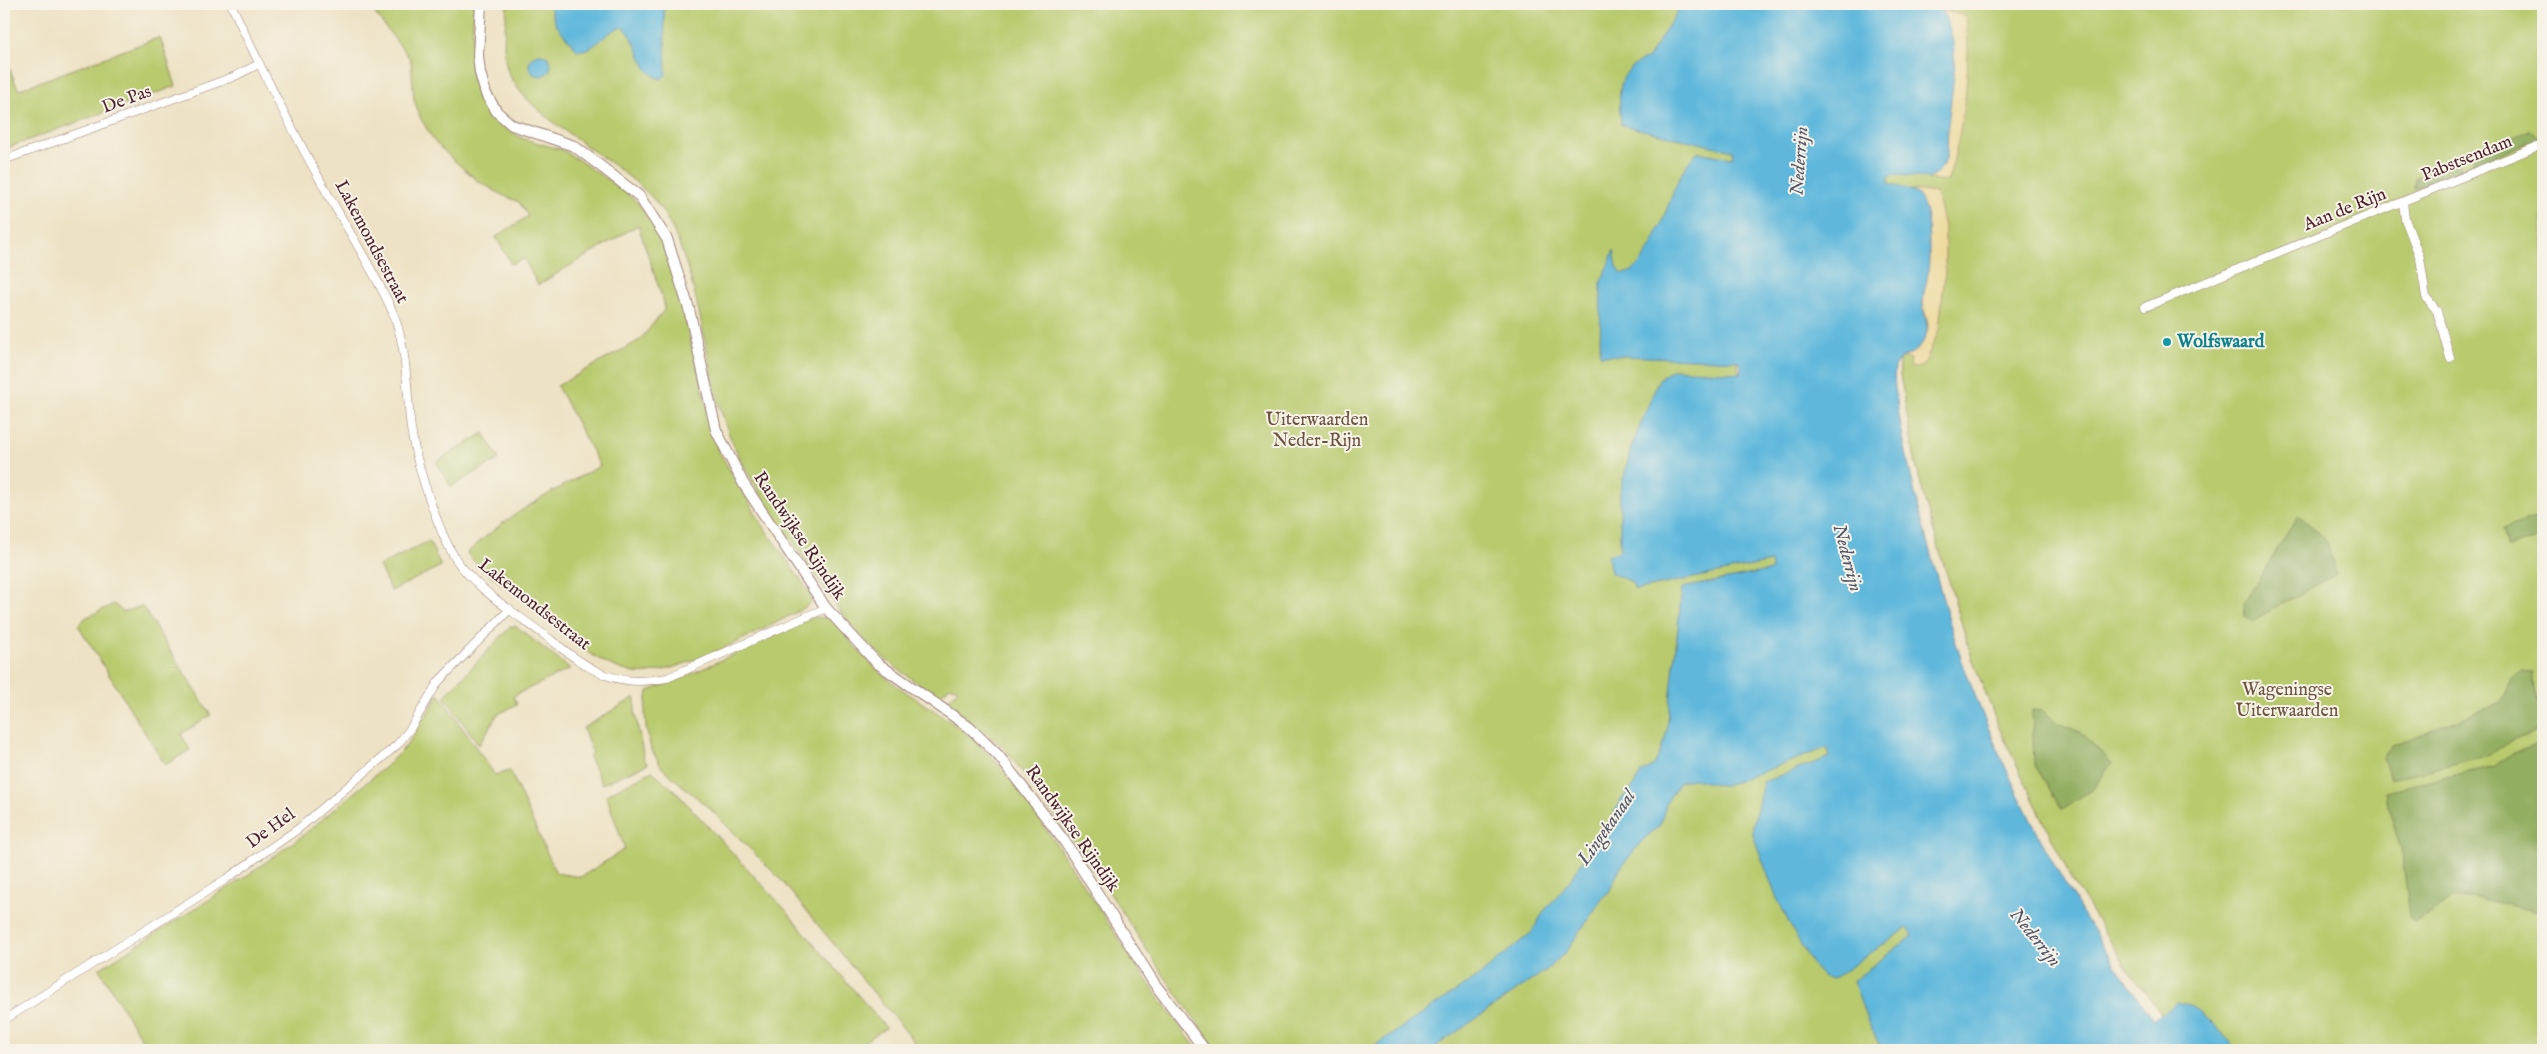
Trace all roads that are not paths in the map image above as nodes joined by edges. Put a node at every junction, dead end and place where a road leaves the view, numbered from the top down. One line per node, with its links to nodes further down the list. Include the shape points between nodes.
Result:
1 (231, 4): 3 (street, Lakemondsestraat)
2 (481, 4): 9 (street, Randwijkse Rijndijk, via 480,73 486,94 497,112 512,125 574,146 638,196 667,239 689,309 716,430 743,483)
3 (259, 64): 5 (street, De Pas, via 233,77); 10 (street, Lakemondsestraat, via 390,306 405,355 414,450 449,549 461,566)
4 (2543, 144): 6 (street, Pabstsendam)
5 (4, 160)
6 (2403, 202): 7 (street, Aan de Rijn); 8 (street, Aan de Rijn, via 2405,219 2420,258 2426,297 2437,311)
7 (2145, 307)
8 (2450, 358)
9 (826, 608): 10 (street, Lakemondsestraat, via 693,668 644,683 617,680 594,670); 12 (street, Randwijkse Rijndijk, via 877,663 969,728 998,754 1065,842 1154,983)
10 (510, 609): 11 (street, De Hel, via 438,682 397,745 298,829 226,879)
11 (4, 1020)
12 (1205, 1050)

